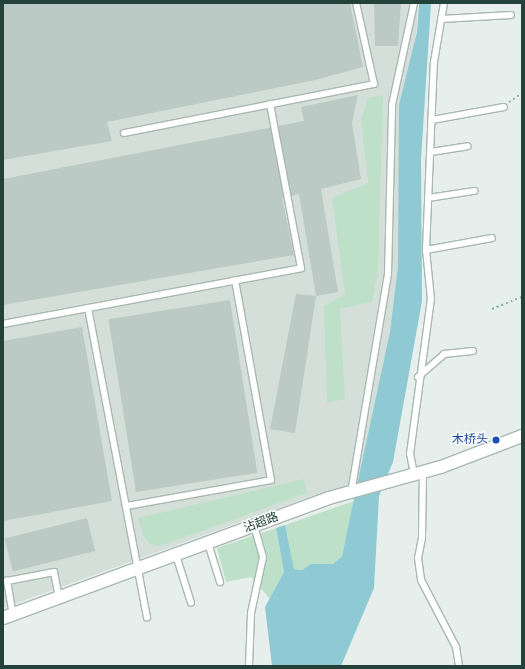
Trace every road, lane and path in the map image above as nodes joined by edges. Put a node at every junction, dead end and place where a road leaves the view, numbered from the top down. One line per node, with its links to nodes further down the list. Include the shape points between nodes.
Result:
1 (356, 3): 7 (lane, via 374,84)
2 (414, 3): 26 (lane, via 392,105 388,274)
3 (444, 3): 5 (lane)
4 (512, 15): 5 (lane)
5 (441, 19): 9 (lane)
6 (522, 93): 8 (path)
7 (270, 104): 10 (lane); 17 (lane, via 301,268)
8 (504, 107): 9 (lane)
9 (432, 120): 12 (lane)
10 (124, 133)
11 (468, 146): 12 (lane)
12 (430, 152): 14 (lane)
13 (474, 191): 14 (lane)
14 (428, 198): 16 (lane)
15 (492, 238): 16 (lane)
16 (426, 250): 23 (lane, via 431,299)
17 (235, 280): 19 (lane); 27 (lane, via 271,480)
18 (522, 297): 20 (path)
19 (88, 308): 21 (lane); 27 (lane)
20 (492, 309)
21 (3, 324)
22 (473, 350): 23 (lane, via 444,354)
23 (418, 377): 25 (lane, via 410,454)
24 (522, 436): 25 (street, 沾超路)
25 (419, 473): 26 (street, 沾超路); 38 (lane, via 422,538 418,558 421,580 456,647)
26 (353, 492): 28 (street, 沾超路)
27 (127, 506): 31 (lane)
28 (254, 526): 29 (street, 沾超路); 37 (lane, via 264,558 251,613)
29 (208, 543): 30 (street, 沾超路); 32 (lane)
30 (176, 555): 31 (street, 沾超路); 34 (lane)
31 (139, 569): 33 (street, 沾超路); 36 (lane)
32 (220, 582)
33 (59, 598): 35 (street, 沾超路); 35 (lane, via 54,572 7,581)
34 (191, 603)
35 (8, 617)
36 (147, 617)
37 (249, 666)
38 (459, 666)

